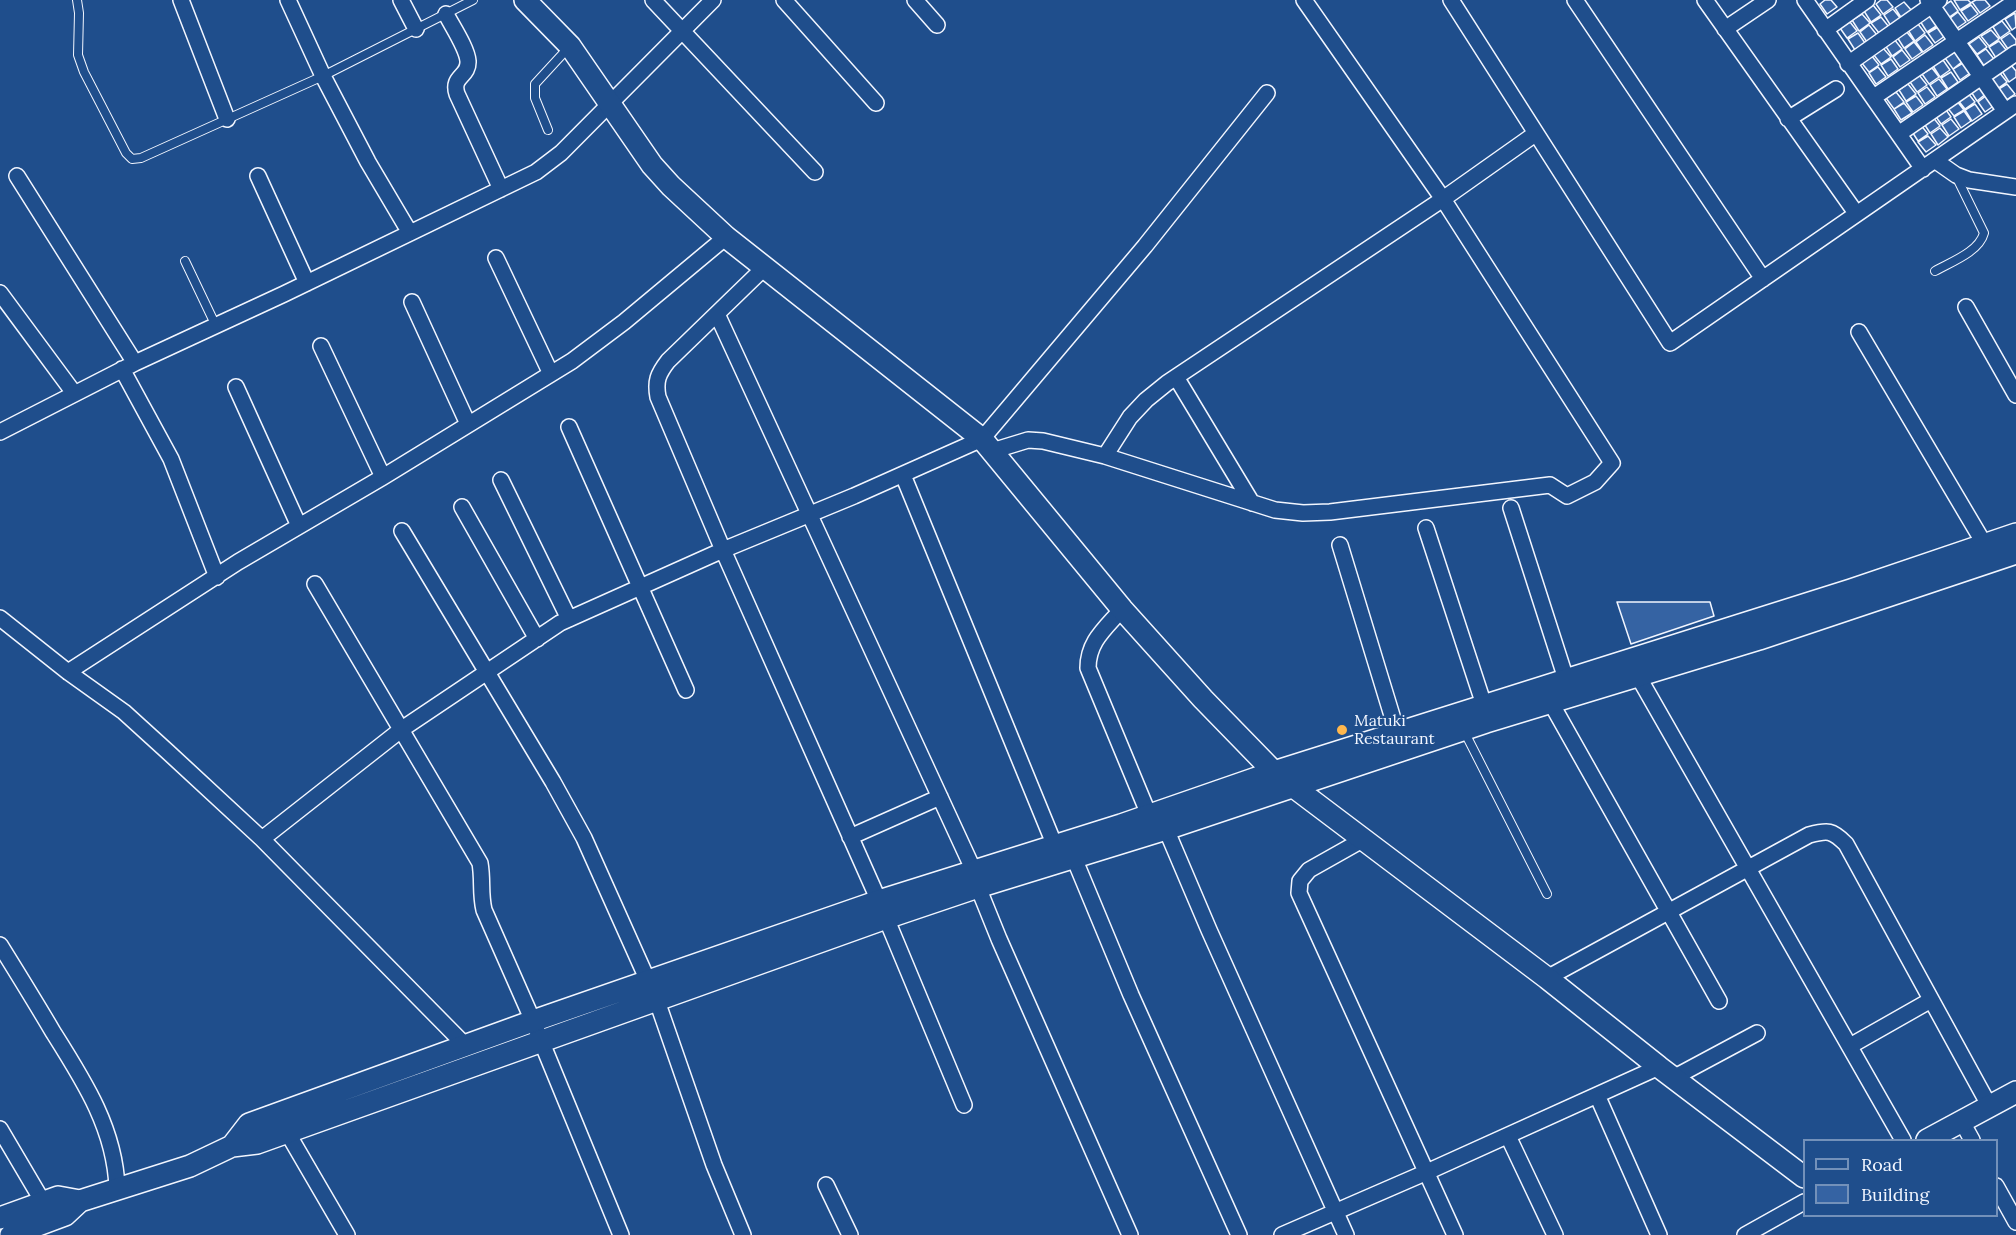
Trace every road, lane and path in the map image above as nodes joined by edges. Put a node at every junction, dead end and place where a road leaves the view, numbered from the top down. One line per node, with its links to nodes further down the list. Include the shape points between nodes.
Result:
1 (77, 0): 38 (lane, via 78,55 132,159)
2 (181, 0): 38 (street)
3 (288, 0): 30 (street)
4 (401, 0): 22 (street)
5 (473, 0): 20 (lane)
6 (525, 0): 27 (street)
7 (653, 0): 25 (street)
8 (713, 0): 25 (street)
9 (784, 0): 36 (street)
10 (915, 0): 21 (street)
11 (1304, 0): 50 (street)
12 (1450, 0): 42 (street)
13 (1575, 0): 58 (street)
14 (1704, 0): 23 (street)
15 (1768, 0): 23 (street)
16 (1805, 0): 24 (street)
17 (1868, 0): 24 (street)
18 (1933, 2): 26 (street); 29 (street)
19 (2016, 2): 26 (street)
20 (446, 14): 22 (lane); 49 (street, via 468,61 454,87)
21 (937, 25)
22 (416, 29): 30 (lane)
23 (1725, 29): 39 (street)
24 (1825, 30): 29 (street)
25 (681, 31): 35 (street); 44 (street)
26 (1958, 42): 31 (street); 34 (street)
27 (570, 46): 35 (street); 40 (lane, via 536,84 535,98)
28 (2016, 53): 31 (street)
29 (1848, 64): 34 (street)
30 (323, 76): 38 (lane); 52 (street)
31 (1982, 77): 37 (street); 41 (street)
32 (1836, 89): 39 (street)
33 (1268, 93): 76 (street)
34 (1874, 97): 41 (street)
35 (610, 103): 49 (street, via 561,153 536,172); 53 (street, via 652,165)
36 (876, 103)
37 (2011, 107): 43 (street)
38 (227, 119)
39 (1788, 119): 51 (street)
40 (548, 130)
41 (1900, 133): 43 (street)
42 (1535, 134): 50 (street); 58 (street, via 1670,343)
43 (1929, 165): 45 (street); 51 (street)
44 (815, 172)
45 (1956, 175): 48 (street); 57 (lane, via 1984,233 1975,248)
46 (17, 176): 67 (street)
47 (258, 176): 59 (street)
48 (2016, 187)
49 (501, 189): 52 (street)
50 (1443, 199): 69 (street); 81 (street, via 1612,463 1595,482 1567,496 1550,485 1330,512 1275,510)
51 (1856, 213): 58 (street)
52 (410, 233): 59 (street)
53 (726, 237): 56 (street); 68 (street, via 624,322)
54 (496, 258): 68 (street)
55 (185, 261): 64 (lane)
56 (764, 268): 63 (street); 76 (street)
57 (1935, 271)
58 (1763, 279)
59 (307, 283): 64 (street)
60 (0, 293): 72 (street)
61 (412, 302): 73 (street)
62 (1966, 307): 71 (street)
63 (717, 314): 84 (street); 91 (street, via 668,361 658,373 656,385)
64 (216, 326): 67 (street)
65 (1859, 332): 90 (street)
66 (321, 346): 79 (street)
67 (129, 366): 72 (street); 93 (street)
68 (551, 374): 73 (street)
69 (1176, 377): 77 (street, via 1130,417); 81 (street)
70 (237, 387): 85 (street)
71 (2014, 389)
72 (74, 393): 75 (street)
73 (468, 424): 79 (street)
74 (569, 426): 95 (street)
75 (0, 432)
76 (987, 445): 77 (street, via 1043,441); 78 (street); 96 (street)
77 (1105, 456): 81 (street)
78 (903, 475): 84 (street); 118 (street)
79 (383, 477): 85 (street)
80 (501, 480): 98 (street)
81 (1252, 503)
82 (462, 507): 99 (street)
83 (1511, 508): 103 (street)
84 (810, 513): 91 (street); 112 (street)
85 (298, 526): 93 (street)
86 (1426, 528): 106 (street)
87 (402, 531): 101 (street)
88 (2016, 534): 90 (street)
89 (1340, 545): 109 (street)
90 (1985, 545): 103 (street)
91 (723, 550): 95 (street); 115 (street)
92 (2016, 553): 102 (street)
93 (217, 576): 100 (street)
94 (315, 584): 107 (street)
95 (640, 588): 98 (street); 104 (street)
96 (1122, 609): 110 (street); 113 (street, via 1092,643 1088,668)
97 (0, 618): 100 (street)
98 (569, 619): 99 (street)
99 (537, 639): 101 (street)
100 (68, 672): 116 (street, via 124,712)
101 (486, 673): 107 (street); 127 (street, via 584,838)
102 (1638, 676): 105 (street); 120 (street)
103 (1566, 679): 106 (street)
104 (686, 690)
105 (1551, 702): 108 (street); 124 (street)
106 (1484, 705): 109 (street)
107 (402, 729): 116 (street); 131 (street, via 480,863 484,910)
108 (1463, 730): 111 (street); 122 (lane)
109 (1397, 732): 110 (street)
110 (1274, 772): 111 (street); 113 (street)
111 (1293, 785): 114 (street); 117 (street)
112 (940, 797): 115 (street); 121 (street)
113 (1149, 815): 118 (street)
114 (1166, 829): 119 (street); 157 (street)
115 (850, 837): 123 (street)
116 (262, 839): 134 (street)
117 (1364, 839): 126 (street); 149 (street, via 1309,870 1300,881 1299,893)
118 (1055, 846): 121 (street)
119 (1074, 858): 121 (street); 166 (street)
120 (1749, 868): 124 (street); 128 (street, via 1809,835 1825,831 1836,834 1846,844); 135 (street)
121 (976, 879): 123 (street); 165 (street)
122 (1547, 894)
123 (883, 910): 127 (street); 129 (street); 139 (street)
124 (1668, 912): 126 (street); 130 (street)
125 (0, 945): 152 (street, via 97,1107 113,1154)
126 (1547, 978): 136 (street)
127 (648, 981): 129 (street); 131 (street)
128 (1931, 1000): 135 (street); 140 (street)
129 (657, 1001): 133 (street); 163 (street, via 714,1165)
130 (1719, 1001)
131 (533, 1021): 133 (street); 134 (street)
132 (1757, 1033): 136 (street)
133 (542, 1042): 143 (street); 162 (street)
134 (466, 1046): 148 (street, via 249,1124)
135 (1850, 1046): 145 (street)
136 (1666, 1073): 138 (street); 150 (street)
137 (2016, 1092): 140 (street)
138 (1598, 1095): 144 (street); 171 (street)
139 (964, 1105)
140 (1990, 1107): 141 (street)
141 (1962, 1122): 146 (street); 147 (street)
142 (0, 1129): 155 (street)
143 (287, 1132): 148 (street, via 257,1143); 161 (street)
144 (1508, 1136): 149 (street); 170 (street)
145 (1902, 1139)
146 (1929, 1139)
147 (1971, 1139)
148 (232, 1146): 152 (street, via 190,1166)
149 (1428, 1172): 157 (street); 169 (street)
150 (1803, 1176)
151 (826, 1185): 164 (street)
152 (117, 1188): 154 (street)
153 (1998, 1190): 159 (street)
154 (80, 1201): 155 (street, via 58,1197); 160 (street, via 65,1215)
155 (43, 1202): 158 (street)
156 (1803, 1203): 172 (street)
157 (1336, 1212): 167 (street); 168 (street)
158 (0, 1218)
159 (2016, 1221)
160 (10, 1235)
161 (347, 1235)
162 (621, 1235)
163 (743, 1235)
164 (850, 1235)
165 (1130, 1235)
166 (1239, 1235)
167 (1282, 1235)
168 (1346, 1235)
169 (1455, 1235)
170 (1554, 1235)
171 (1659, 1235)
172 (1745, 1235)

